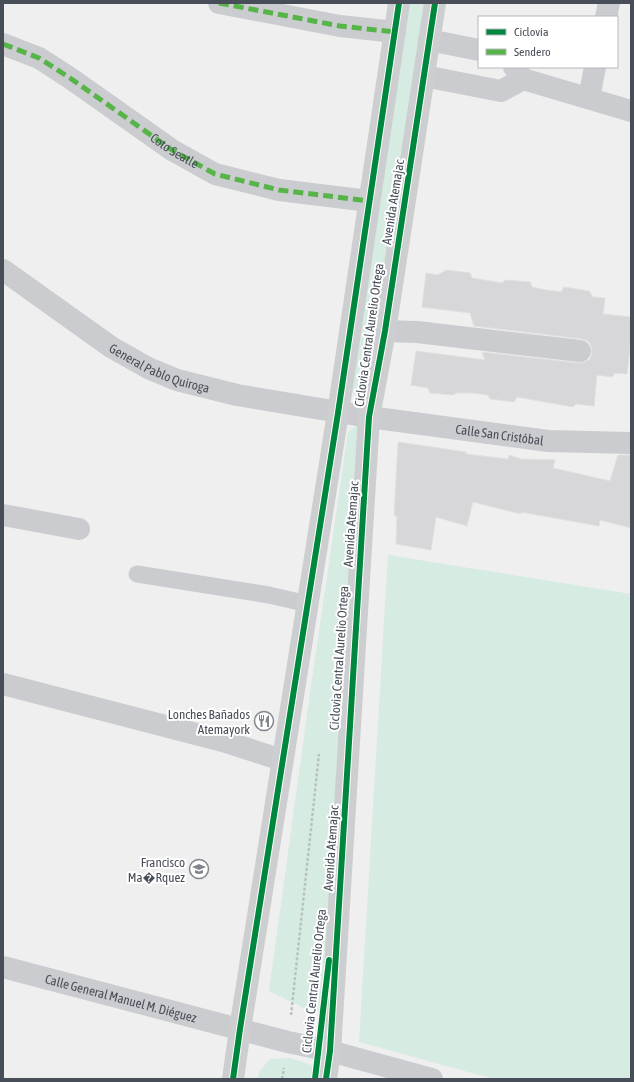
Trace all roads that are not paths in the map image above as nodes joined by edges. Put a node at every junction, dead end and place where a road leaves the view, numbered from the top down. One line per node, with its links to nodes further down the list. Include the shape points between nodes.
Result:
1 (219, 3): 6 (street, via 340,26)
2 (399, 3): 6 (main road, Avenida Atemajac)
3 (435, 3): 7 (main road, Avenida Atemajac)
4 (608, 3): 5 (street)
5 (606, 16)
6 (394, 32): 15 (main road, Avenida Atemajac)
7 (429, 40): 9 (street); 12 (main road, Avenida Atemajac)
8 (3, 44): 15 (street, Coto Seatle, via 39,58 172,150 215,174 279,190)
9 (478, 50)
10 (595, 68): 13 (street)
11 (519, 73): 12 (street, via 501,91); 13 (street)
12 (424, 76): 17 (main road, Avenida Atemajac)
13 (589, 98): 14 (street)
14 (631, 111)
15 (369, 201): 19 (main road, Avenida Atemajac)
16 (3, 270): 19 (street, General Pablo Quiroga, via 111,347 148,368 177,380 207,388)
17 (385, 331): 18 (street, via 417,332); 20 (main road, Avenida Atemajac)
18 (580, 351)
19 (338, 413): 20 (street, General Pablo Quiroga); 25 (main road, Avenida Atemajac)
20 (368, 418): 21 (street, Calle San Cristóbal, via 548,441); 30 (main road, Avenida Atemajac)
21 (631, 443)
22 (3, 515): 23 (street)
23 (79, 529)
24 (137, 574): 25 (lane, via 269,595)
25 (308, 604): 27 (main road, Avenida Atemajac)
26 (3, 684): 27 (street)
27 (282, 760): 29 (main road, Avenida Atemajac)
28 (3, 967): 29 (street, Calle General Manuel M. Diéguez)
29 (240, 1029): 30 (street, Calle General Manuel M. Diéguez); 31 (main road, Avenida Atemajac)
30 (330, 1051): 32 (main road, Avenida Atemajac); 33 (street, Calle General Manuel M. Diéguez)
31 (233, 1079)
32 (326, 1079)
33 (432, 1079)

